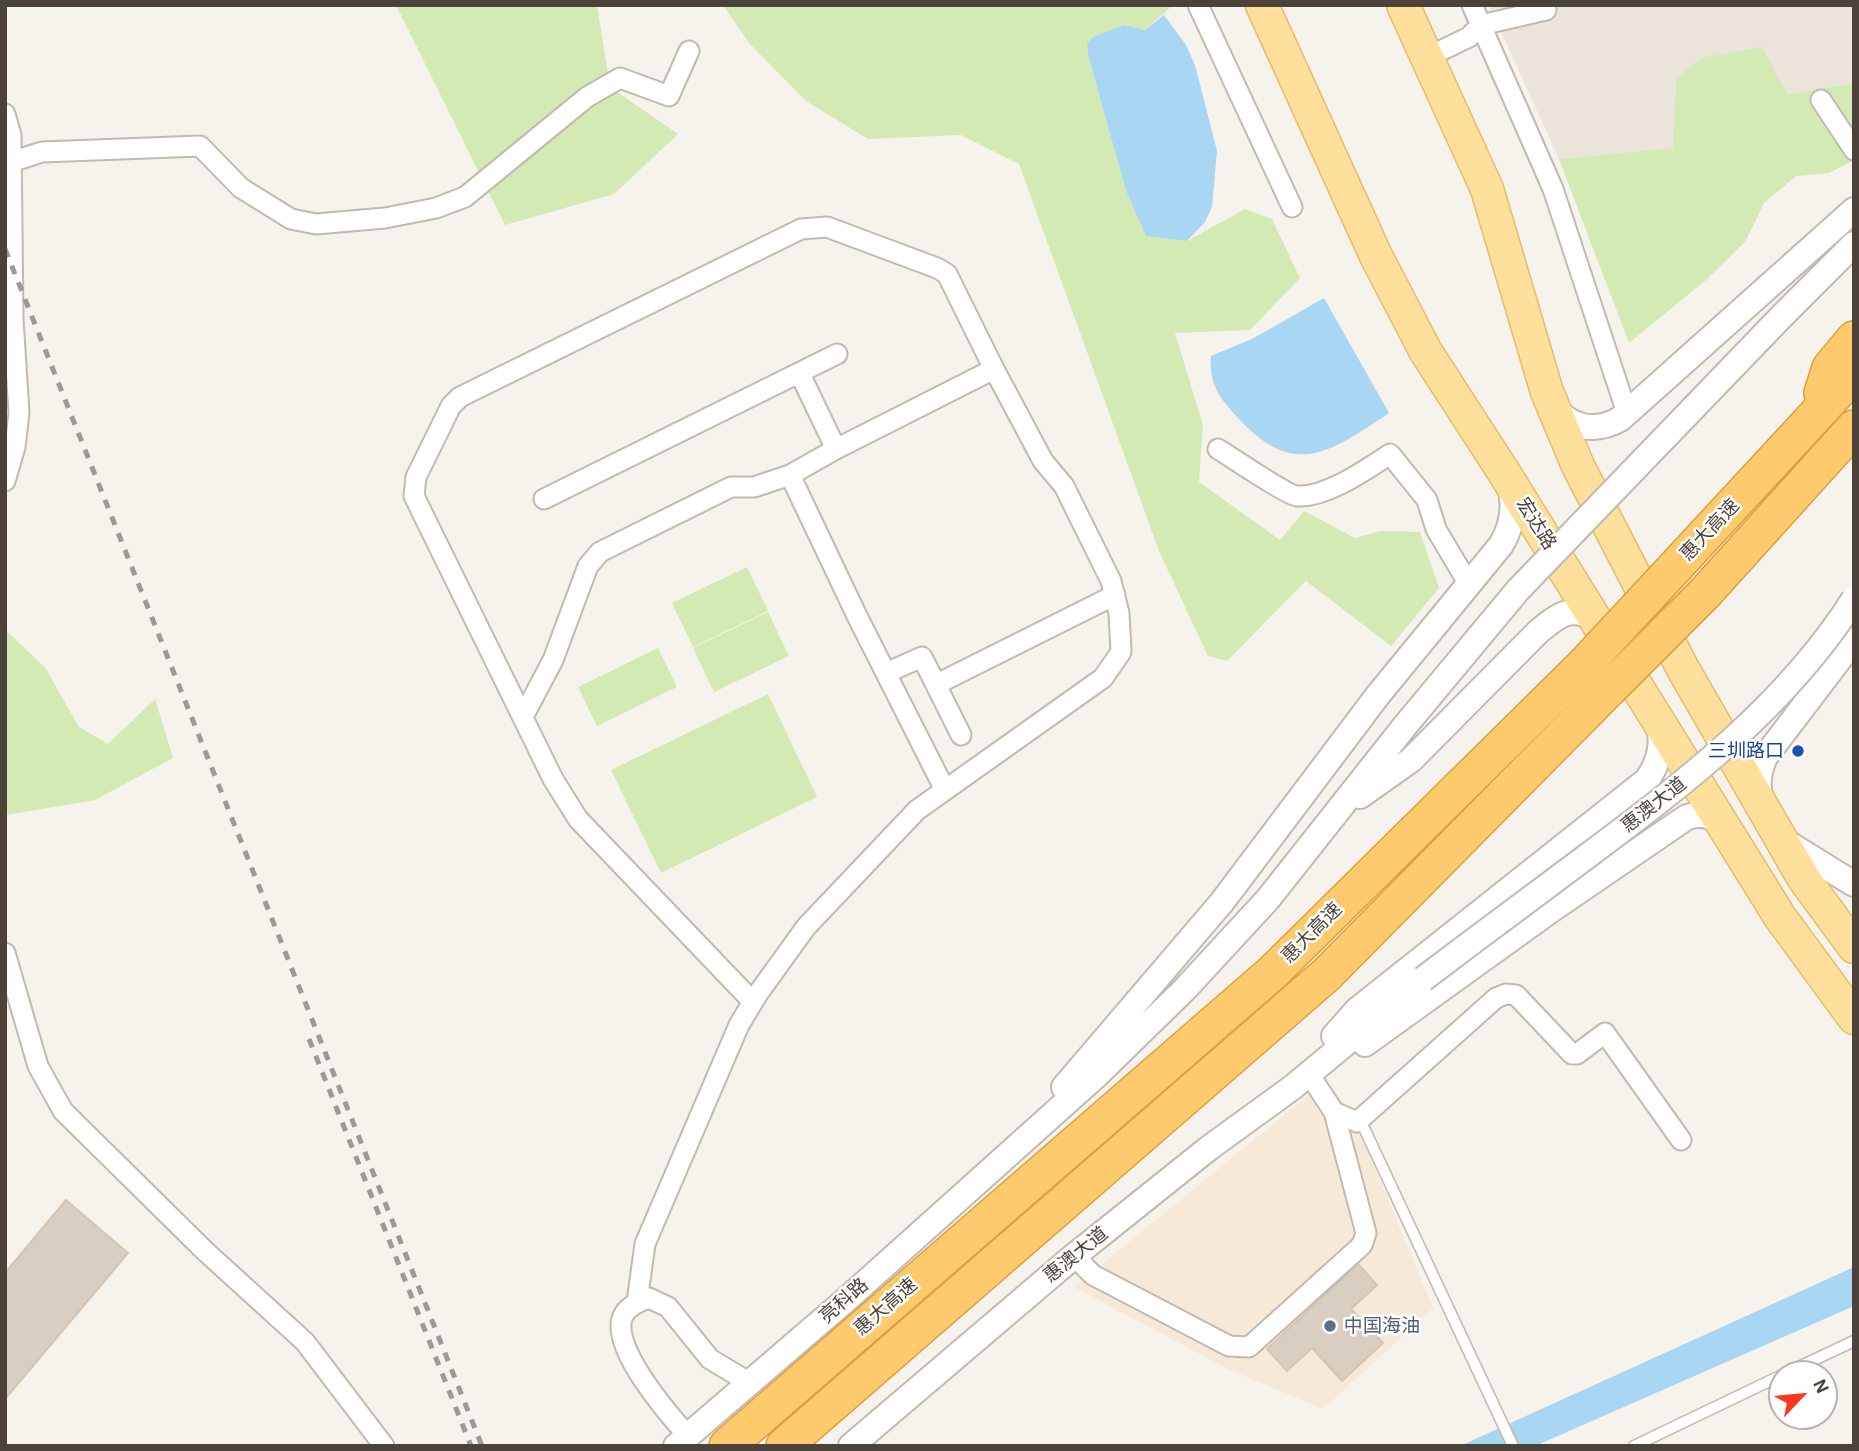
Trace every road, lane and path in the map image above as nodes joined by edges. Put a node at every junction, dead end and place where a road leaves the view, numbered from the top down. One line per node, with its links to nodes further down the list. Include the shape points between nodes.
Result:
1 (1198, 5): 13 (street)
2 (1262, 5): 27 (main road, 宏达路, via 1376,256 1426,352)
3 (1403, 5): 8 (main road)
4 (1472, 5): 6 (street)
5 (1546, 10): 6 (street)
6 (1488, 18): 8 (street, via 1469,37); 22 (street, via 1553,189)
7 (690, 51): 12 (street, via 669,96 620,78 587,97 465,197 385,218 316,224 291,219 241,188 200,146 42,152)
8 (1426, 58): 21 (main road, via 1487,189)
9 (1821, 100): 11 (street)
10 (5, 114): 12 (street)
11 (1854, 150)
12 (11, 162): 29 (street, via 19,413)
13 (1292, 207)
14 (1854, 210): 22 (street)
15 (1854, 244): 43 (street, bridge, via 1518,590)
16 (1854, 340): 23 (highway, via 1830,368)
17 (837, 354): 19 (street)
18 (994, 369): 25 (street); 32 (street, via 1043,461 1064,486); 38 (street, via 947,274 827,226 801,229 460,397 451,406 416,477 414,496)
19 (800, 374): 25 (street); 30 (street)
20 (1854, 374): 23 (highway, 惠大高速)
21 (1547, 392): 22 (street, via 1564,418 1584,427 1604,426); 42 (main road, via 1578,466 1677,657)
22 (1627, 412)
23 (1815, 416): 64 (highway, 惠大高速, bridge, via 1585,664 1273,972)
24 (1852, 430): 65 (highway, 惠大高速, bridge, via 1705,593 1326,975)
25 (836, 449): 28 (street)
26 (1218, 449): 31 (street, via 1295,496 1315,494 1390,454 1427,500 1436,529)
27 (1503, 471): 31 (street, via 1512,492 1510,526 1501,545); 34 (main road, 宏达路)
28 (790, 475): 36 (street); 38 (street, via 754,487 731,487 600,552 587,566 553,660)
29 (5, 481)
30 (544, 499)
31 (1468, 583): 55 (street, via 1222,902)
32 (1115, 595): 37 (street); 41 (street, via 1121,652 1103,678)
33 (1854, 599): 51 (street, 惠澳大道, bridge, via 1791,680 1735,738 1651,808 1423,979)
34 (1595, 620): 39 (main road, 宏达路); 43 (street, via 1572,611 1557,616 1411,760)
35 (1854, 640): 42 (street, via 1765,757 1758,787)
36 (886, 673): 37 (street, via 922,657); 41 (street)
37 (937, 684): 40 (street)
38 (522, 713): 49 (street, via 578,819)
39 (1658, 720): 44 (main road, 宏达路); 51 (street, via 1661,751 1647,780 1357,1010 1317,1054)
40 (961, 736)
41 (945, 790): 49 (street, via 917,810 806,926)
42 (1763, 808): 45 (main road)
43 (1340, 810): 55 (street, via 1268,899 1185,989)
44 (1727, 831): 50 (main road, 宏达路, via 1780,916); 51 (street, via 1710,816 1687,817 1388,1029 1331,1066)
45 (1781, 839): 46 (street); 47 (main road)
46 (1854, 884)
47 (1854, 947)
48 (5, 953): 63 (street, via 38,1066 63,1111 305,1342)
49 (753, 1002): 57 (street, via 645,1244)
50 (1854, 1018)
51 (1309, 1074): 52 (street); 56 (street, 惠澳大道)
52 (1334, 1112): 53 (street); 56 (street, via 1366,1233 1363,1245 1249,1347 1229,1346 1093,1275)
53 (1357, 1122): 54 (street, via 1506,994 1516,995 1573,1054 1605,1032); 67 (lane, via 1364,1128)
54 (1681, 1140)
55 (1009, 1152): 61 (street, 亮科路)
56 (1074, 1256): 66 (street, 惠澳大道)
57 (637, 1302): 61 (street, via 649,1298 668,1307 710,1359); 62 (street, via 623,1315 621,1331 630,1358)
58 (1854, 1341): 59 (lane)
59 (1813, 1360)
60 (1768, 1381): 68 (lane)
61 (750, 1383): 62 (street, 亮科路)
62 (682, 1441)
63 (384, 1446)
64 (727, 1446)
65 (784, 1446)
66 (851, 1446)
67 (1513, 1446)
68 (1634, 1446)

